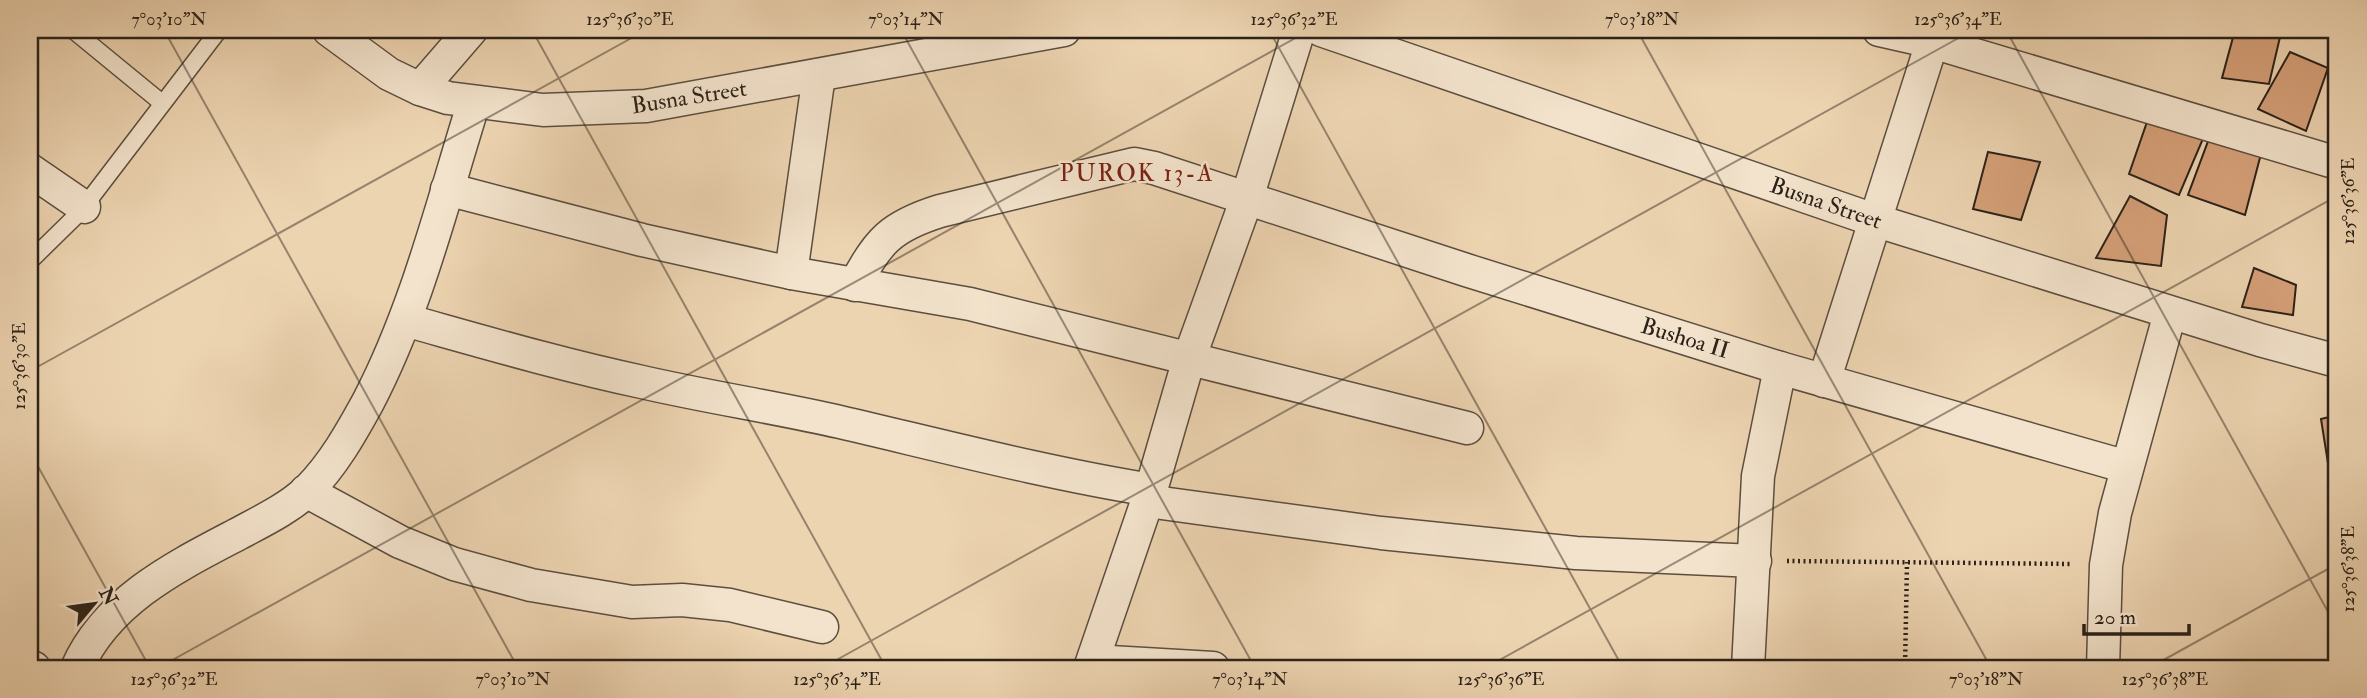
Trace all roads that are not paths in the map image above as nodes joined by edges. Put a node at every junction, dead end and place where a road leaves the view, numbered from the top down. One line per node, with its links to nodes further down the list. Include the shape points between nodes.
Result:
1 (73, 30): 13 (lane)
2 (219, 30): 13 (lane)
3 (329, 30): 11 (street, Busna Street, via 390,74)
4 (471, 30): 11 (street)
5 (1064, 30): 10 (street, Busna Street)
6 (1298, 30): 17 (street)
7 (1321, 30): 19 (street, Busna Street)
8 (1879, 30): 9 (street)
9 (1934, 36): 14 (street); 19 (street)
10 (819, 75): 12 (street, Busna Street, via 646,106 543,110); 21 (street)
11 (420, 89): 12 (street, Busna Street)
12 (474, 102): 16 (street)
13 (162, 103): 18 (lane)
14 (2337, 163)
15 (30, 170): 18 (street)
16 (447, 189): 21 (street); 24 (street)
17 (1247, 198): 22 (street, Bushoa II, via 1154,168 1122,165 914,219 890,233 868,258); 25 (street); 27 (street, Bushoa II)
18 (84, 206): 20 (lane)
19 (1874, 220): 23 (street, Busna Street); 28 (street)
20 (30, 261)
21 (792, 273): 22 (street)
22 (855, 285): 25 (street, via 970,304)
23 (2170, 313): 26 (street, Busna Street); 30 (street)
24 (405, 320): 31 (street, via 354,428); 32 (street, via 643,383 841,422)
25 (1189, 359): 29 (street); 32 (street)
26 (2337, 361)
27 (1780, 368): 28 (street, Bushoa II); 33 (street, via 1758,476)
28 (1824, 381): 30 (street, Bushoa II)
29 (1467, 428)
30 (2127, 467): 39 (street, via 2106,565)
31 (306, 491): 34 (street, via 400,542 454,564 531,586 632,602 682,600 730,605); 36 (street, via 142,590 110,617 87,645)
32 (1149, 496): 33 (street, via 1381,533 1576,553); 35 (street)
33 (1755, 561): 38 (street)
34 (822, 627)
35 (1091, 664): 37 (street)
36 (77, 668)
37 (1213, 668)
38 (1748, 668)
39 (2104, 668)

